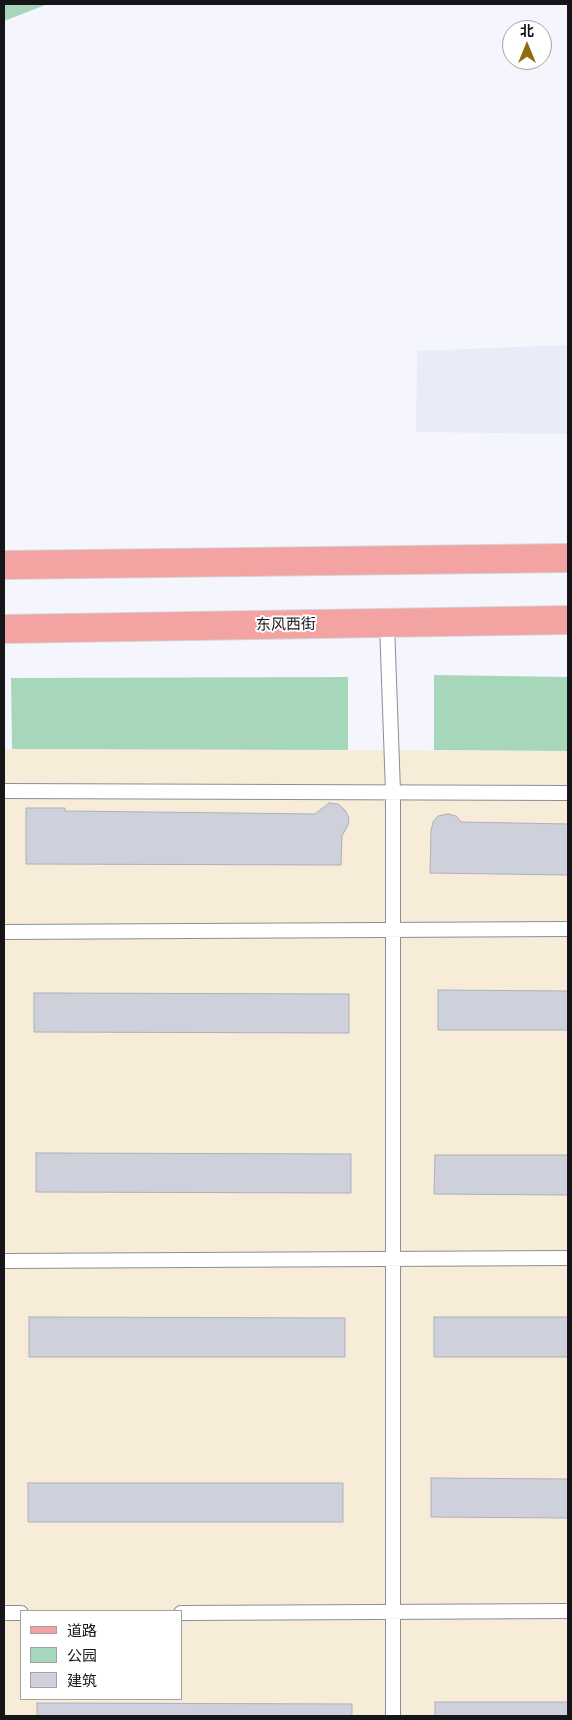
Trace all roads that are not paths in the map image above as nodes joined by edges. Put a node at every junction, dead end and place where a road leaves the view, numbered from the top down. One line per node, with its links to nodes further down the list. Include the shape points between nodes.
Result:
1 (568, 558): 2 (main road)
2 (4, 565)
3 (568, 620): 4 (main road, 东风西街)
4 (387, 624): 5 (main road, 东风西街); 7 (lane)
5 (4, 629)
6 (4, 791): 7 (lane)
7 (393, 792): 8 (lane); 10 (lane)
8 (568, 793)
9 (568, 929): 10 (lane)
10 (393, 930): 11 (lane); 13 (lane)
11 (4, 932)
12 (568, 1258): 13 (lane)
13 (393, 1259): 14 (lane); 16 (lane)
14 (4, 1261)
15 (568, 1611): 16 (lane)
16 (393, 1612): 19 (lane); 20 (lane)
17 (4, 1613): 18 (lane)
18 (20, 1613)
19 (182, 1613)
20 (393, 1716)

